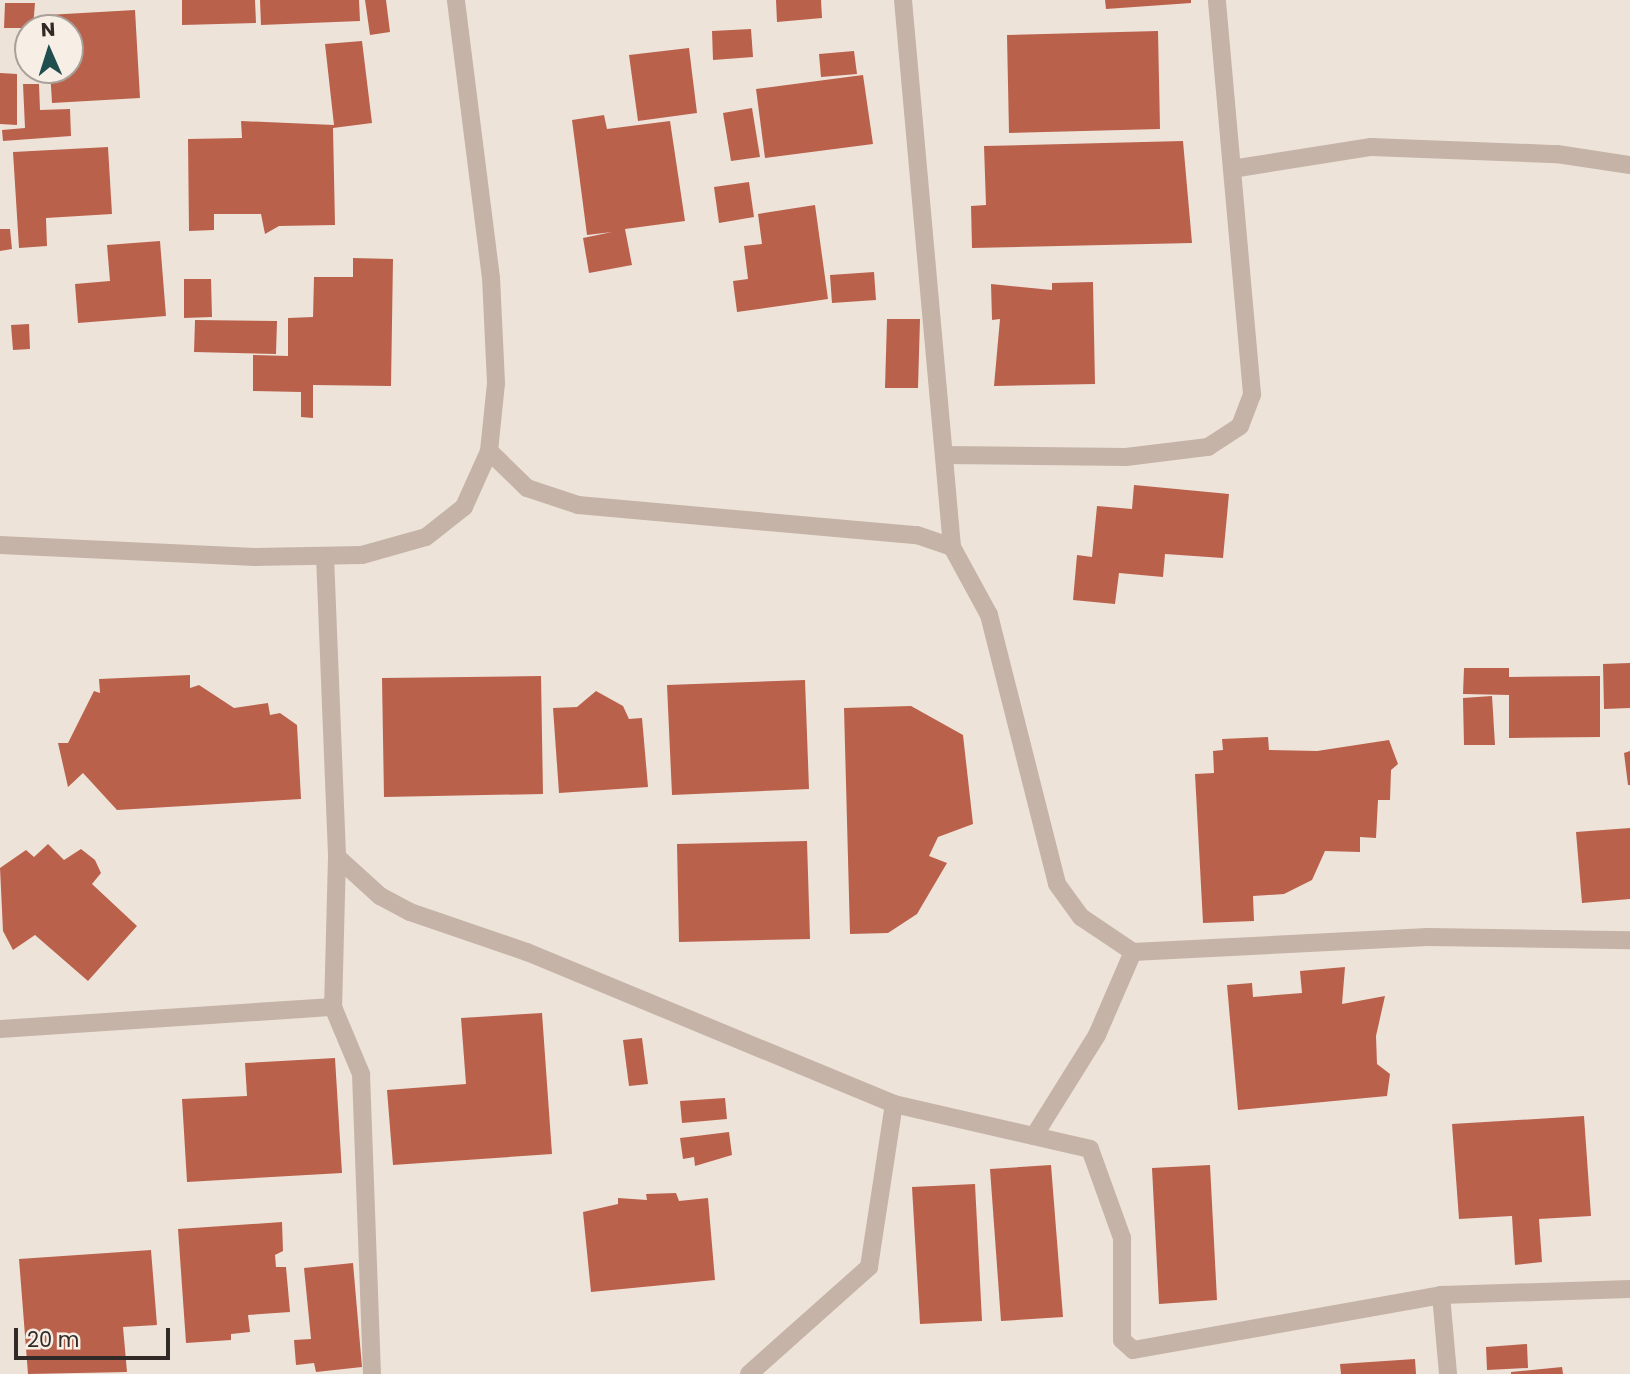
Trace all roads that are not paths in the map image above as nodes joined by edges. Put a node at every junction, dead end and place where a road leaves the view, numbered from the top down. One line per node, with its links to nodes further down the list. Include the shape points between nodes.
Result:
1 (456, 0): 6 (street, via 491,278 496,383)
2 (903, 0): 7 (street)
3 (1217, 0): 5 (street)
4 (1630, 165): 5 (street, via 1557,155 1371,147)
5 (1232, 169): 7 (street, via 1252,394 1240,426 1208,447 1126,457)
6 (489, 451): 9 (street, via 527,488 579,505 917,536); 10 (street, via 464,507 426,537 362,555)
7 (944, 455): 9 (street)
8 (0, 545): 10 (street)
9 (953, 547): 13 (street, via 989,615 1057,884 1081,917)
10 (325, 556): 11 (street)
11 (337, 857): 14 (street); 16 (street, via 380,896 410,912 527,952)
12 (1630, 940): 13 (street, via 1428,937)
13 (1133, 952): 17 (street, via 1097,1035)
14 (333, 1007): 15 (street); 20 (street, via 361,1074)
15 (0, 1029)
16 (894, 1104): 17 (street); 21 (street, via 869,1267)
17 (1034, 1136): 19 (street, via 1090,1149 1122,1238 1122,1340 1133,1350)
18 (1630, 1289): 19 (street)
19 (1440, 1295): 22 (street)
20 (372, 1374)
21 (749, 1374)
22 (1448, 1374)

